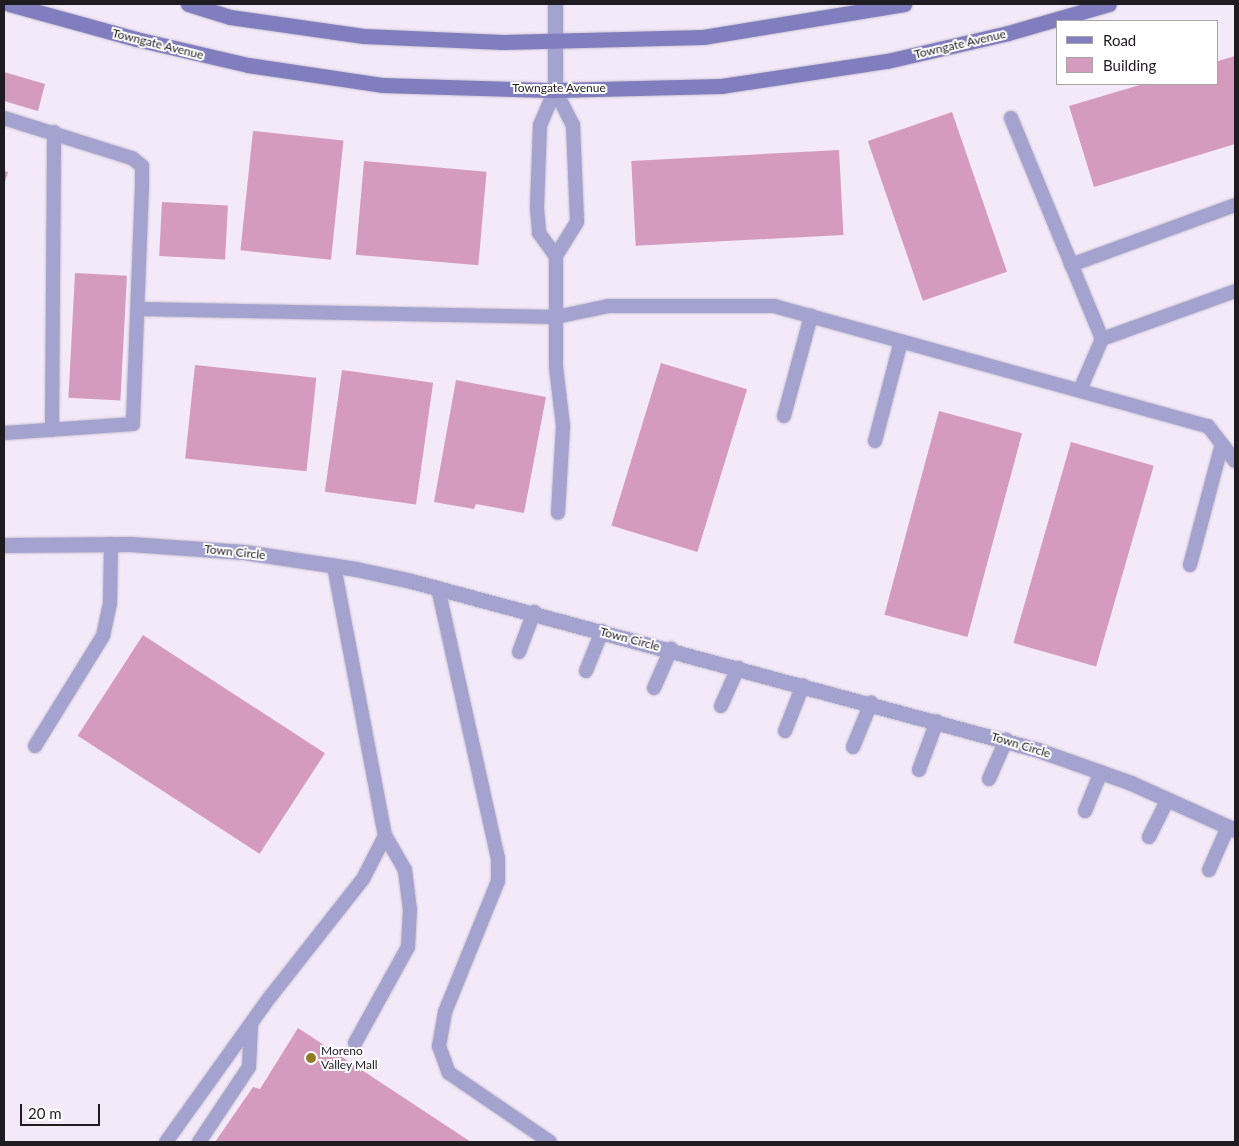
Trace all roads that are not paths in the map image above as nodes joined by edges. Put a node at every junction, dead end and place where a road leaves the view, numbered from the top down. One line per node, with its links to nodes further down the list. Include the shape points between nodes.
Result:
1 (9, 4): 7 (main road, Towngate Avenue, via 136,39 248,65 382,85)
2 (188, 4): 6 (main road, via 230,16 364,36 503,42)
3 (555, 4): 6 (street)
4 (904, 4): 6 (main road, via 703,37)
5 (1109, 4): 7 (main road, Towngate Avenue, via 1008,34 888,61 721,86)
6 (555, 40): 7 (street)
7 (555, 90): 12 (lane, via 540,125 537,208 539,233); 12 (lane, via 573,125 577,222)
8 (4, 118): 10 (lane)
9 (1011, 118): 13 (lane)
10 (54, 132): 15 (lane, via 106,148 142,166); 22 (lane)
11 (1235, 205): 13 (lane)
12 (556, 256): 17 (lane)
13 (1071, 265): 18 (lane)
14 (1235, 291): 18 (lane)
15 (138, 309): 17 (lane); 22 (lane, via 133,424)
16 (811, 316): 17 (lane, via 774,306 618,306); 19 (lane); 21 (lane)
17 (556, 317): 27 (lane, via 556,367 563,426)
18 (1102, 339): 20 (lane)
19 (901, 341): 20 (lane); 24 (lane)
20 (1080, 390): 25 (lane, via 1208,426)
21 (784, 416)
22 (52, 430): 23 (lane)
23 (4, 433)
24 (875, 441)
25 (1222, 444): 26 (lane); 30 (lane)
26 (1235, 461)
27 (558, 513)
28 (111, 544): 29 (street, Town Circle); 31 (street, Town Circle, via 244,552); 46 (lane, via 110,603 105,631 89,663)
29 (4, 545)
30 (1190, 565)
31 (334, 566): 32 (street, Town Circle); 54 (lane)
32 (438, 588): 33 (street, Town Circle); 61 (lane, via 498,858 498,881 445,1012 439,1046 450,1073)
33 (534, 612): 34 (street, Town Circle); 36 (lane)
34 (602, 631): 35 (street, Town Circle); 38 (lane)
35 (671, 649): 37 (street, Town Circle); 40 (lane)
36 (519, 652)
37 (738, 668): 39 (street, Town Circle); 42 (lane)
38 (586, 670)
39 (803, 685): 41 (street, Town Circle); 44 (lane)
40 (654, 688)
41 (871, 703): 43 (street, Town Circle); 47 (lane)
42 (721, 706)
43 (937, 721): 45 (street, Town Circle); 48 (lane)
44 (785, 731)
45 (1006, 740): 49 (street, Town Circle); 50 (lane)
46 (35, 746)
47 (854, 747)
48 (918, 770)
49 (1101, 772): 51 (street, Town Circle); 52 (lane)
50 (989, 779)
51 (1168, 799): 53 (street, Town Circle); 55 (lane)
52 (1085, 811)
53 (1231, 828): 56 (lane)
54 (386, 836): 57 (lane, via 363,879); 58 (lane, via 404,870 410,910 408,947)
55 (1149, 838)
56 (1209, 870)
57 (251, 1024): 59 (lane); 60 (lane, via 249,1067)
58 (355, 1043)
59 (166, 1142)
60 (199, 1142)
61 (550, 1142)

